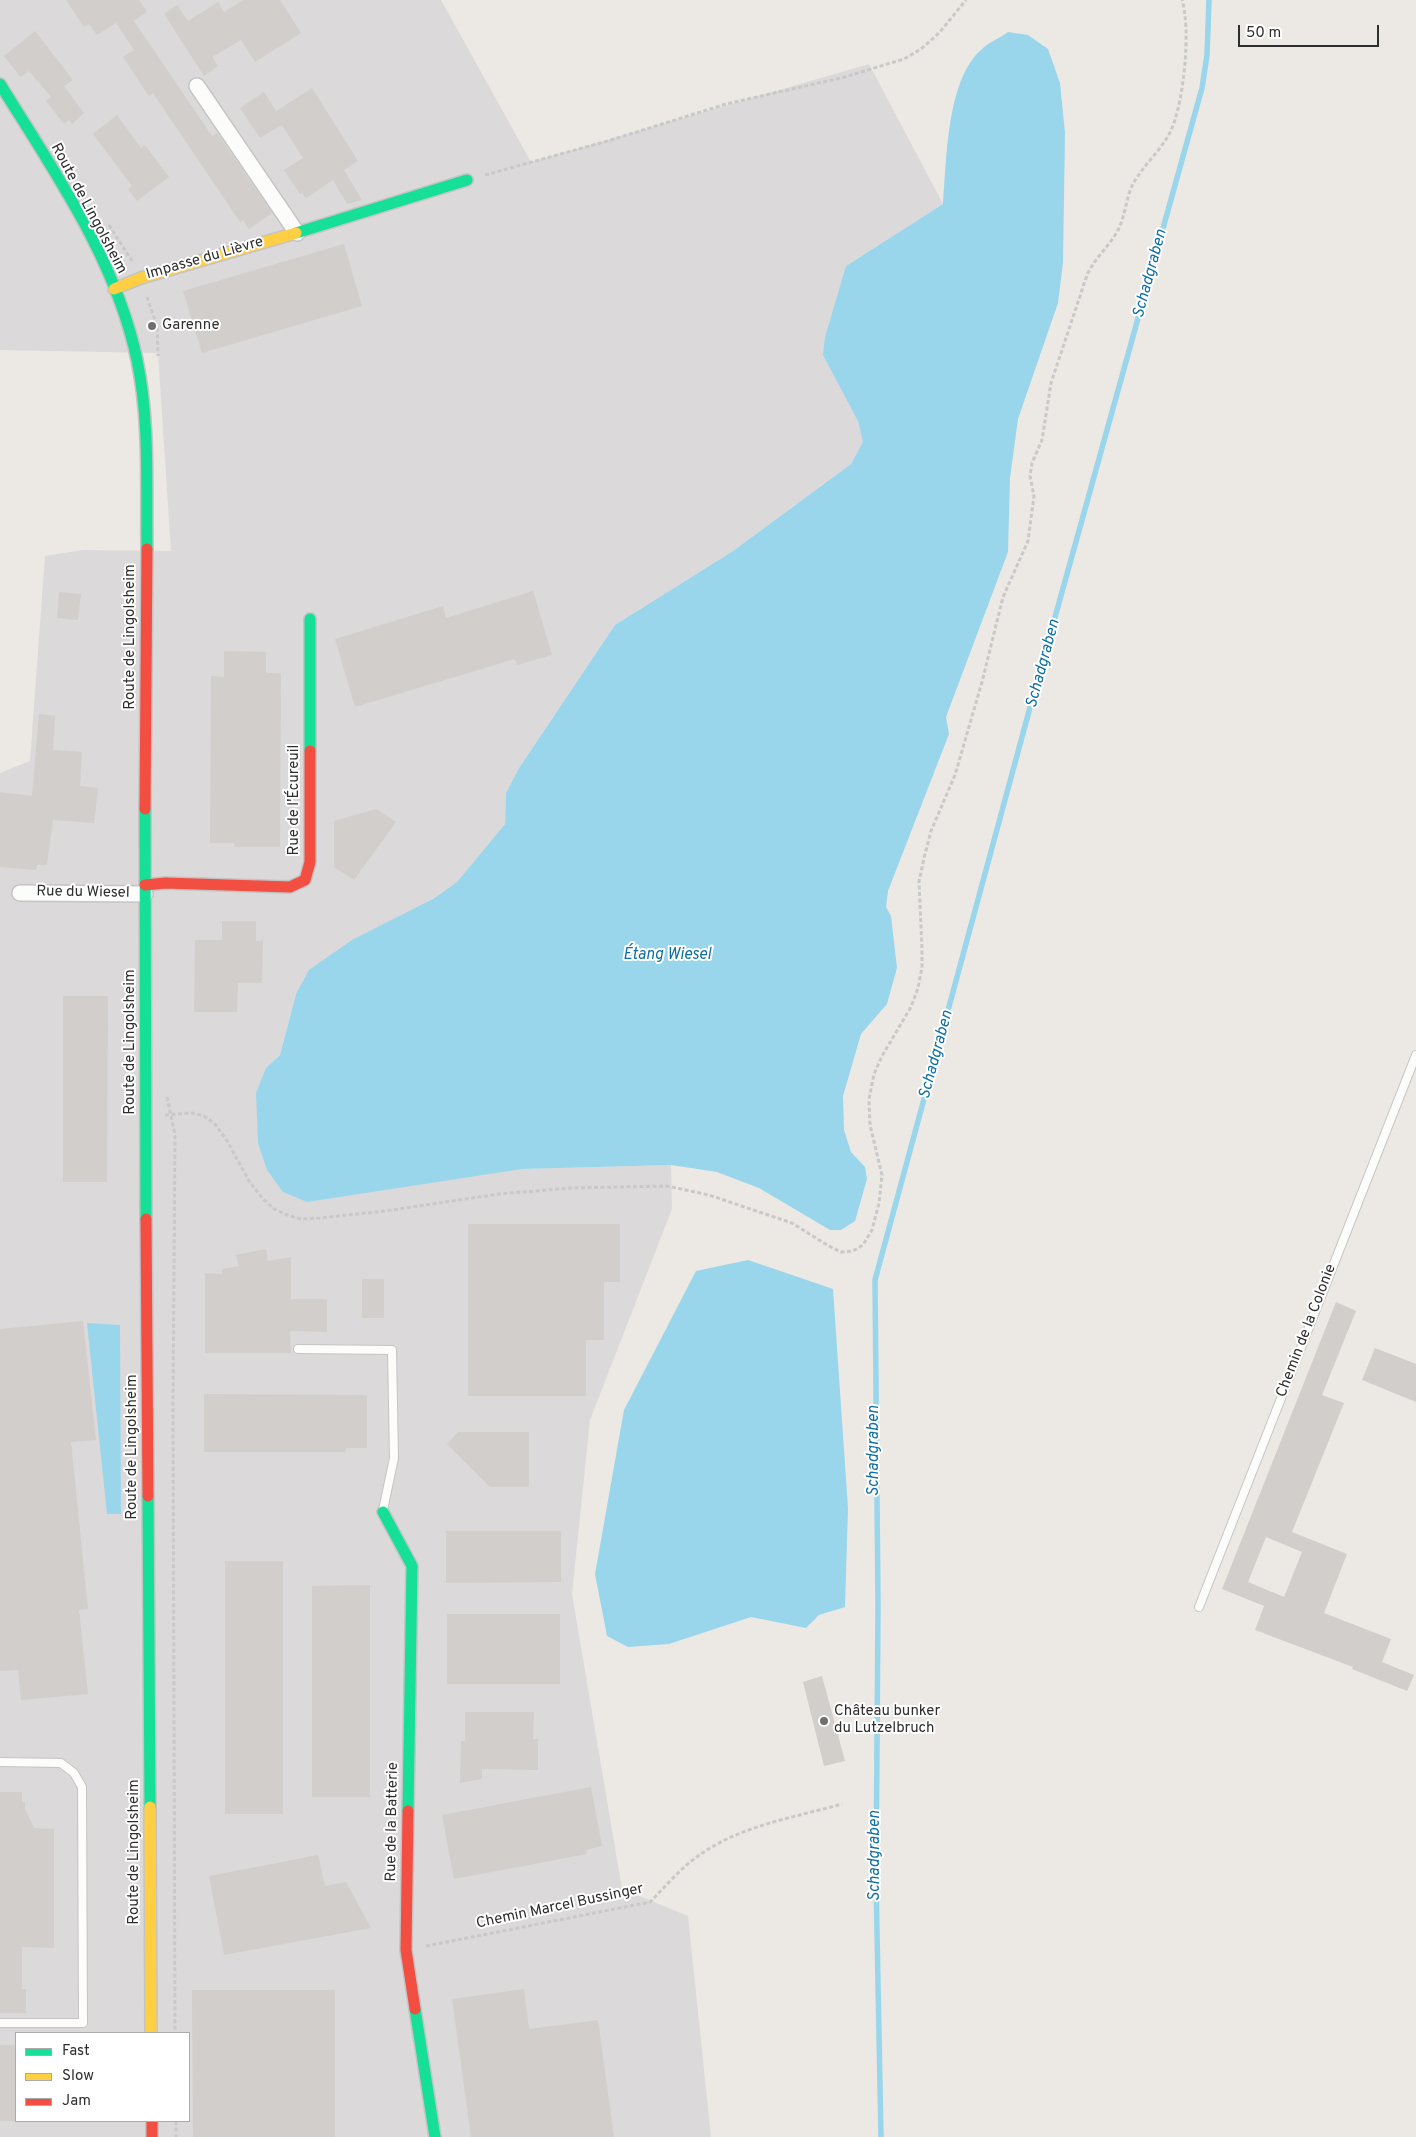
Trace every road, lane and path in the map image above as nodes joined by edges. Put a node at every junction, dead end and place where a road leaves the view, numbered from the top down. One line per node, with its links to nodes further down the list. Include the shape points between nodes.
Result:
1 (966, 0): 5 (path, via 939,33 904,59 845,77 726,104)
2 (1182, 0): 12 (path, via 1185,9 1185,61 1172,129 1140,172 1131,188 1120,227 1087,275 1051,383 1042,440 1032,463 1030,476 1034,496 1028,541 1003,597 955,776 931,830 919,882 922,968 918,988 874,1074 870,1125 882,1174 879,1204 872,1230 863,1245 853,1251 841,1252 792,1223 709,1195 667,1186 571,1188 499,1194 386,1211 302,1219 274,1209 264,1200 249,1181 226,1139 204,1116 192,1113)
3 (0, 84): 7 (main road, Route de Lingolsheim, via 67,195)
4 (197, 86): 6 (street)
5 (467, 180): 6 (main road, Impasse du Lièvre)
6 (297, 233): 7 (main road, Impasse du Lièvre)
7 (114, 288): 9 (main road, Route de Lingolsheim, via 137,360 146,424)
8 (310, 619): 9 (main road, Rue de l'Écureuil, via 310,862 305,880 290,886 165,884)
9 (145, 890): 10 (street, Rue du Wiesel); 12 (main road, Route de Lingolsheim)
10 (20, 892)
11 (1416, 1055): 15 (lane, Chemin de la Colonie)
12 (146, 1115): 20 (main road, Route de Lingolsheim)
13 (298, 1349): 14 (lane, via 392,1350 394,1458)
14 (383, 1512): 18 (main road, Rue de la Batterie, via 412,1566)
15 (1199, 1607)
16 (0, 1762): 19 (lane, via 61,1763 74,1773 82,1787 83,2023)
17 (842, 1804): 18 (path, Chemin Marcel Bussinger, via 746,1830 703,1852 650,1902)
18 (406, 1950): 25 (main road, Rue de la Batterie)
19 (0, 2023)
20 (151, 2032)
21 (152, 2122): 23 (main road)
22 (176, 2122): 24 (path)
23 (152, 2137)
24 (176, 2137)
25 (435, 2137)

